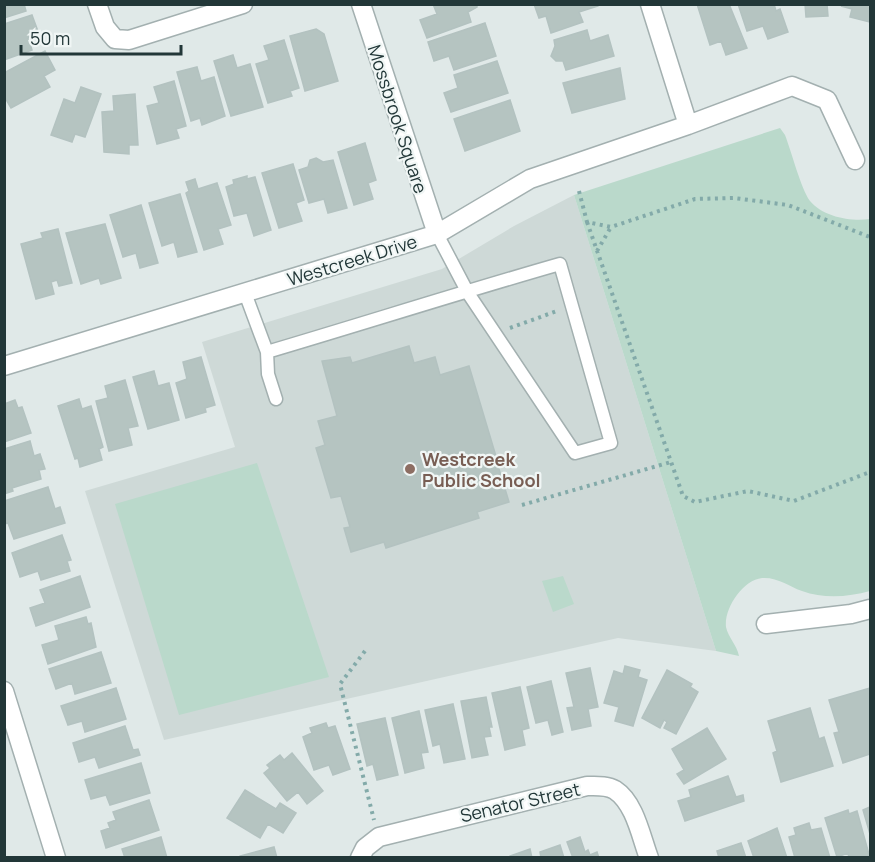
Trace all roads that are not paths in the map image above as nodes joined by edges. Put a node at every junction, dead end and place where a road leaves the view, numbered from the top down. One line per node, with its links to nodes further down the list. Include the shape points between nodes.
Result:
1 (97, 4): 2 (street, via 105,27 115,39 129,40)
2 (243, 4)
3 (361, 4): 7 (street, Mossbrook Square)
4 (650, 4): 5 (street)
5 (688, 125): 6 (street, Westcreek Drive, via 792,86 827,100); 7 (street, Westcreek Drive, via 530,179)
6 (855, 160)
7 (437, 234): 8 (street, Westcreek Drive); 9 (lane)
8 (244, 293): 10 (lane); 11 (street, Westcreek Drive)
9 (468, 293): 9 (lane, via 575,453 611,443 560,264); 10 (lane)
10 (267, 352): 12 (lane, via 268,374)
11 (4, 366)
12 (276, 399)
13 (870, 609): 14 (street)
14 (766, 624)
15 (4, 691): 16 (street)
16 (56, 858)
17 (360, 858): 18 (street, Senator Street, via 365,848 379,837 587,786 614,789 628,805)
18 (649, 858)

